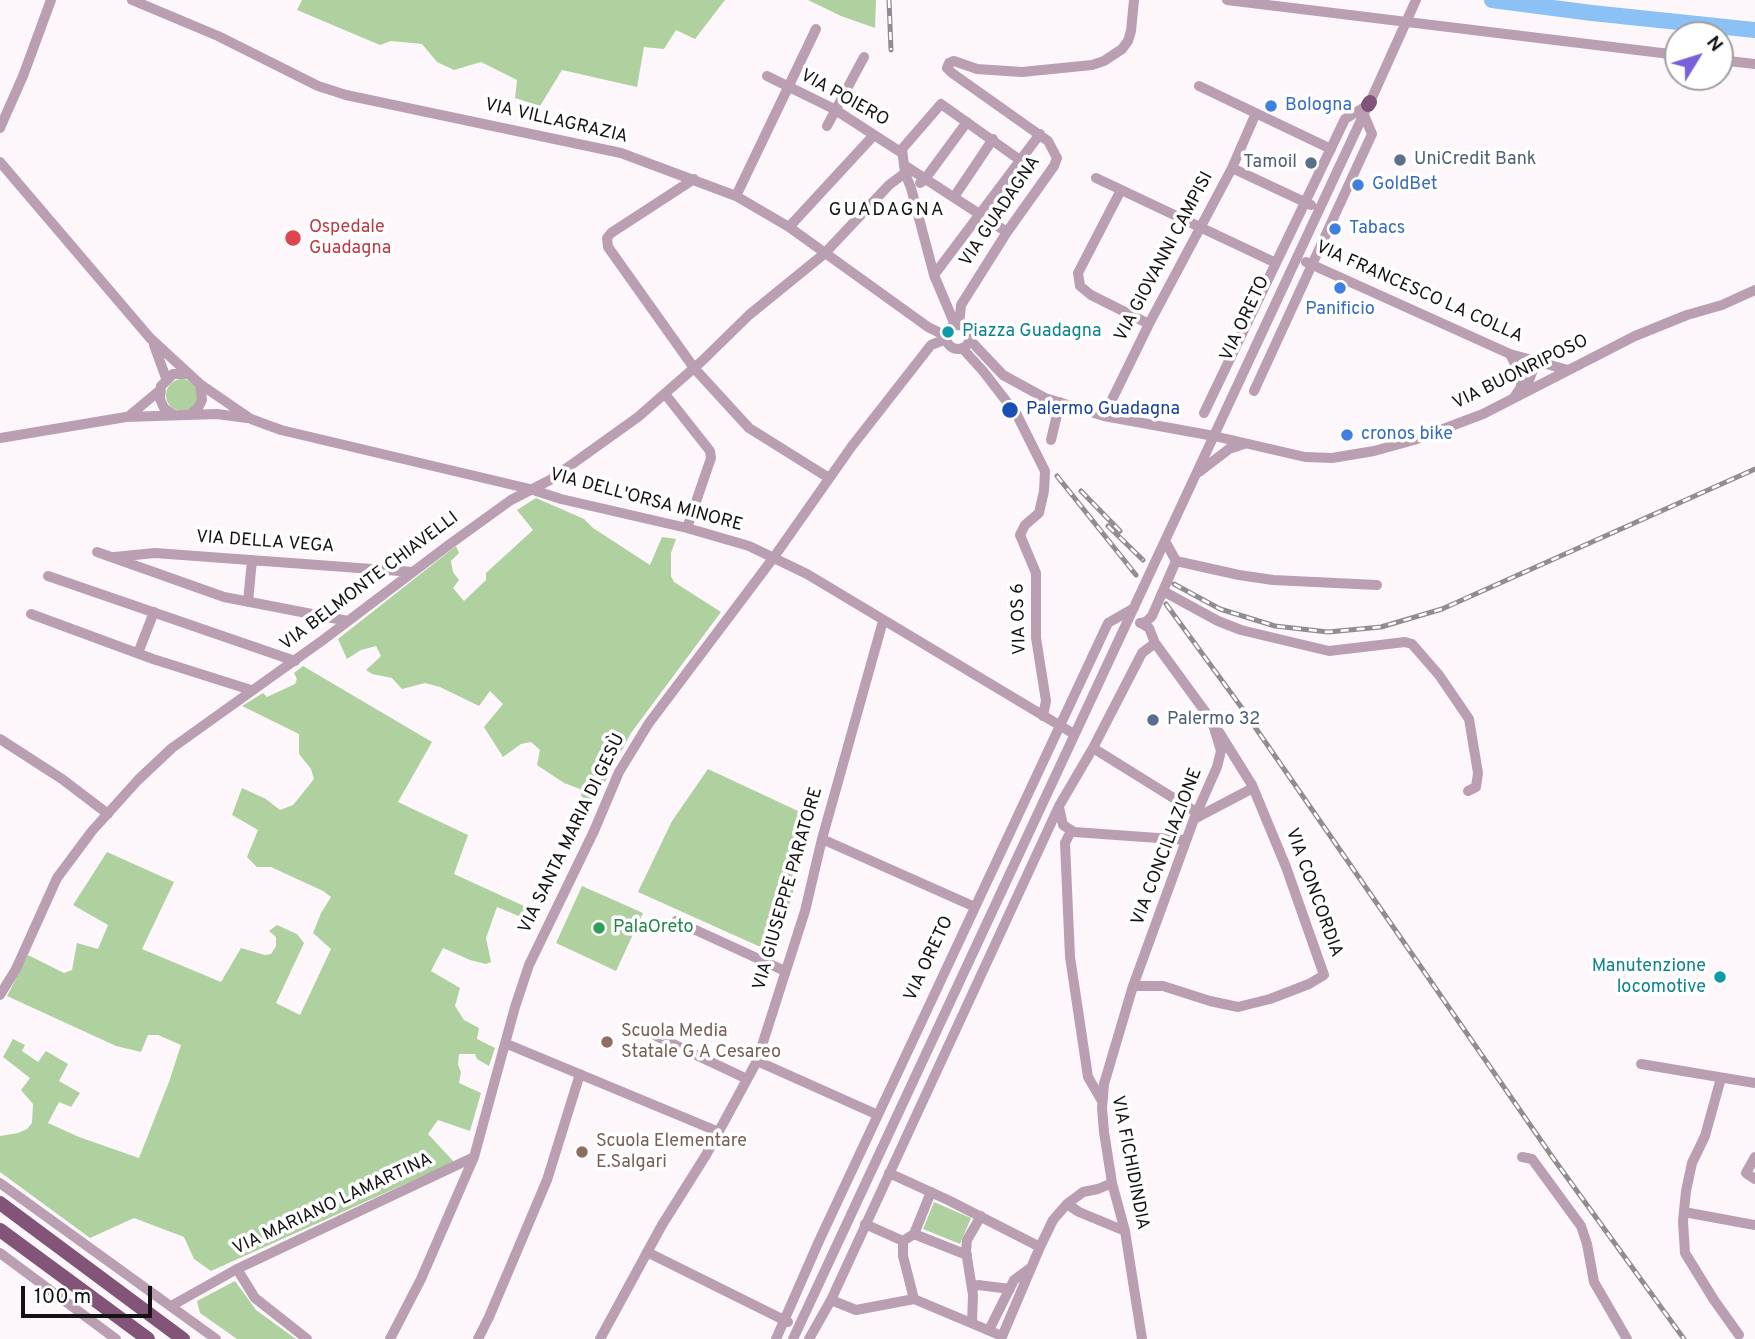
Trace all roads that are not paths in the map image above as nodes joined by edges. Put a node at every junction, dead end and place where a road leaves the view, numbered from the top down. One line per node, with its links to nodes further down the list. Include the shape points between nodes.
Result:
1 (51, 0): 19 (street)
2 (132, 0): 29 (street, VIA VILLAGRAZIA, via 346,95 621,153)
3 (1134, 0): 20 (street, VIA GUADAGNA, via 1128,41 1104,61 1021,72 950,63 951,74)
4 (1227, 0): 7 (street)
5 (1416, 0): 14 (street, VIA ORETO)
6 (817, 29): 13 (street)
7 (1664, 53)
8 (864, 57): 15 (street)
9 (1734, 62): 10 (street)
10 (1755, 64)
11 (767, 76): 13 (street, VIA POIERO)
12 (1199, 86): 16 (street)
13 (788, 87): 15 (street, VIA POIERO); 33 (street)
14 (1367, 107): 23 (street, VIA ORETO, via 1345,119); 36 (street, VIA ORETO); 44 (street, VIA ORETO, via 1372,134)
15 (834, 109): 18 (street); 21 (street, VIA POIERO)
16 (1256, 113): 23 (street); 27 (street, VIA GIOVANNI CAMPISI)
17 (967, 122): 22 (street); 24 (street, VIA BELMONTE CHIAVELLI, via 941,104); 30 (street)
18 (827, 125)
19 (0, 128)
20 (1040, 134): 25 (street); 40 (street, VIA GUADAGNA, via 1057,158)
21 (874, 135): 24 (street, VIA POIERO); 39 (street)
22 (993, 139): 25 (street); 34 (street)
23 (1331, 149): 35 (street, VIA ORETO)
24 (903, 160): 30 (street, VIA POIERO); 31 (street); 41 (street, VIA BELMONTE CHIAVELLI, via 889,185)
25 (1020, 160): 37 (street)
26 (0, 162): 50 (street)
27 (1232, 168): 35 (street); 38 (street, VIA GIOVANNI CAMPISI)
28 (1097, 178): 32 (street)
29 (694, 179): 33 (street, VIA VILLAGRAZIA); 57 (street, via 607,238 608,247)
30 (925, 179): 31 (street); 34 (street, VIA POIERO)
31 (911, 188): 45 (street)
32 (1121, 190): 38 (street); 47 (street, via 1078,273 1080,286)
33 (736, 196): 39 (street, VIA VILLAGRAZIA)
34 (954, 197): 37 (street, VIA POIERO)
35 (1305, 202): 36 (street); 43 (street, VIA ORETO)
36 (1320, 209): 42 (street, VIA ORETO)
37 (980, 214): 40 (street, VIA POIERO); 45 (street)
38 (1199, 226): 43 (street); 47 (street, VIA GIOVANNI CAMPISI)
39 (789, 228): 41 (street, VIA VILLAGRAZIA)
40 (1007, 232): 48 (street, VIA GUADAGNA, via 961,305)
41 (824, 254): 51 (street, VIA VILLAGRAZIA); 57 (street, VIA BELMONTE CHIAVELLI)
42 (1297, 258): 44 (street, VIA FRANCESCO LA COLLA); 52 (street, VIA ORETO)
43 (1276, 263): 49 (street, VIA ORETO)
44 (1311, 264): 54 (street, VIA ORETO); 55 (street, VIA FRANCESCO LA COLLA)
45 (934, 275): 48 (street)
46 (1755, 290): 58 (street, VIA BUONRIPOSO, via 1635,336)
47 (1149, 324): 70 (street, VIA GIOVANNI CAMPISI)
48 (957, 325): 51 (street, via 949,329); 53 (street, via 966,328)
49 (1242, 334): 52 (street); 67 (street, VIA ORETO)
50 (150, 338): 59 (street); 60 (street)
51 (946, 338): 53 (street, via 951,346); 78 (street, VIA SANTA MARIA DI GESÙ, via 931,345)
52 (1256, 341): 54 (street); 73 (street, VIA ORETO)
53 (965, 344): 66 (street, via 1003,375); 103 (street, VIA OS 6, via 1017,415 1045,471 1039,513 1024,525 1020,535 1036,573 1036,638 1046,701)
54 (1272, 348): 62 (street, VIA ORETO)
55 (1510, 354): 56 (street, VIA FRANCESCO LA COLLA); 65 (street, via 1521,383)
56 (1536, 362): 58 (street, VIA FRANCESCO LA COLLA); 65 (street, via 1528,383)
57 (694, 368): 64 (street, VIA BELMONTE CHIAVELLI); 78 (street, via 749,428)
58 (1568, 370): 65 (street, VIA BUONRIPOSO)
59 (189, 374): 60 (street, via 179,372); 61 (street)
60 (166, 378): 63 (street)
61 (200, 384): 69 (street, via 202,400); 72 (street)
62 (1254, 390)
63 (159, 391): 68 (street, via 164,408); 71 (street)
64 (665, 394): 79 (street, VIA BELMONTE CHIAVELLI, via 550,480); 80 (street, via 710,451)
65 (1514, 398): 76 (street, VIA BUONRIPOSO, via 1414,440 1352,456 1305,457)
66 (1060, 402): 70 (street); 75 (street)
67 (1204, 413)
68 (174, 415): 69 (street); 71 (street)
69 (189, 415): 72 (street)
70 (1104, 416): 73 (street)
71 (126, 417): 74 (street)
72 (251, 419): 79 (street, VIA DELL'ORSA MINORE)
73 (1214, 436): 76 (street, VIA BUONRIPOSO); 77 (street, VIA ORETO)
74 (0, 438)
75 (1051, 440)
76 (1244, 444): 77 (street, via 1229,449)
77 (1196, 474): 81 (street, VIA ORETO)
78 (830, 478): 84 (street, VIA SANTA MARIA DI GESÙ)
79 (530, 489): 80 (street, VIA DELL'ORSA MINORE); 87 (street, VIA BELMONTE CHIAVELLI)
80 (687, 528): 84 (street, VIA DELL'ORSA MINORE)
81 (1165, 541): 86 (street); 92 (street, VIA ORETO)
82 (97, 552): 83 (street)
83 (114, 557): 85 (street, VIA DELLA VEGA, via 155,553); 91 (street)
84 (774, 557): 96 (street, VIA DELL'ORSA MINORE); 123 (street, VIA SANTA MARIA DI GESÙ, via 649,723 619,772 529,965)
85 (252, 560): 87 (street, VIA DELLA VEGA); 91 (street)
86 (1176, 561): 89 (street, via 1273,580); 90 (street)
87 (413, 572): 95 (street, VIA BELMONTE CHIAVELLI)
88 (48, 576): 93 (street)
89 (1377, 585)
90 (1163, 591): 97 (street, via 1152,616); 110 (street, via 1241,630 1329,651 1412,644 1469,719 1478,773 1476,787)
91 (248, 602): 95 (street)
92 (1134, 608): 98 (street, VIA ORETO); 105 (street, VIA ORETO, via 1108,623)
93 (154, 612): 100 (street); 101 (street)
94 (32, 614): 100 (street)
95 (348, 621): 101 (street, VIA BELMONTE CHIAVELLI)
96 (883, 621): 103 (street, VIA DELL'ORSA MINORE); 115 (street, VIA GIUSEPPE PARATORE)
97 (1141, 623): 98 (street); 99 (street, VIA CONCILIAZIONE, via 1149,628)
98 (1124, 628): 106 (street, VIA ORETO)
99 (1155, 643): 104 (street, VIA CONCILIAZIONE); 108 (street, via 1142,653)
100 (138, 653): 102 (street)
101 (295, 661): 102 (street, VIA BELMONTE CHIAVELLI)
102 (251, 690): 112 (street, VIA BELMONTE CHIAVELLI, via 172,748)
103 (1042, 716): 105 (street, VIA DELL'ORSA MINORE)
104 (1212, 721): 109 (street, VIA CONCORDIA); 113 (street, VIA CONCILIAZIONE, via 1221,751)
105 (1060, 726): 106 (street, VIA DELL'ORSA MINORE); 117 (street, VIA ORETO)
106 (1074, 734): 164 (street, VIA ORETO)
107 (0, 739): 112 (street)
108 (1093, 748): 111 (street); 113 (street)
109 (1253, 788): 113 (street); 120 (street, VIA CONCORDIA, via 1324,975 1270,999 1238,1007 1163,986)
110 (1468, 791)
111 (1059, 806): 114 (street, via 1063,825); 136 (street)
112 (108, 814): 121 (street, VIA BELMONTE CHIAVELLI, via 57,878)
113 (1195, 815): 116 (street, VIA CONCILIAZIONE)
114 (1071, 831): 116 (street); 130 (street, VIA FICHIDINDIA, via 1065,843 1070,957 1088,1077)
115 (822, 839): 117 (street); 119 (street, VIA GIUSEPPE PARATORE)
116 (1186, 840): 120 (street, VIA CONCILIAZIONE)
117 (975, 908): 131 (street, VIA ORETO)
118 (676, 921): 119 (street)
119 (785, 971): 124 (street, VIA GIUSEPPE PARATORE)
120 (1133, 986): 130 (street, VIA CONCILIAZIONE)
121 (0, 994)
122 (654, 1035): 128 (street)
123 (507, 1044): 126 (street); 133 (street, VIA SANTA MARIA DI GESÙ)
124 (757, 1061): 128 (street, VIA GIUSEPPE PARATORE); 131 (street)
125 (1641, 1064): 127 (street)
126 (580, 1074): 132 (street); 175 (street, via 547,1180)
127 (1721, 1078): 129 (street); 143 (street, via 1706,1136 1692,1163)
128 (747, 1079): 132 (street, VIA GIUSEPPE PARATORE)
129 (1755, 1083)
130 (1102, 1101): 138 (street, VIA FICHIDINDIA)
131 (878, 1115): 162 (street, VIA ORETO)
132 (719, 1132): 152 (street, VIA GIUSEPPE PARATORE)
133 (474, 1157): 156 (street, VIA MARIANO LAMARTINA); 174 (street, VIA SANTA MARIA DI GESÙ)
134 (1522, 1157): 180 (street, via 1532,1159 1581,1226 1594,1282)
135 (1755, 1157): 137 (street, via 1746,1173)
136 (889, 1173): 140 (street); 145 (street)
137 (1755, 1179)
138 (1112, 1183): 142 (street, via 1083,1192); 148 (street, VIA FICHIDINDIA)
139 (0, 1184): 161 (street)
140 (931, 1192): 144 (street); 149 (street)
141 (0, 1203): 171 (main road)
142 (1067, 1204): 148 (street); 151 (street)
143 (1685, 1212): 146 (street); 166 (street, via 1685,1253)
144 (981, 1216): 151 (street); 154 (street, via 967,1240)
145 (865, 1224): 150 (street); 160 (street)
146 (1755, 1225)
147 (0, 1230): 170 (main road)
148 (1125, 1231): 179 (street, VIA FICHIDINDIA)
149 (914, 1234): 150 (street); 154 (street)
150 (903, 1241): 159 (street)
151 (1040, 1247): 155 (street)
152 (647, 1252): 162 (street); 176 (street, VIA GIUSEPPE PARATORE)
153 (0, 1253): 169 (street)
154 (967, 1255): 157 (street)
155 (1031, 1268): 158 (street, via 1014,1280); 168 (street)
156 (237, 1269): 161 (street, VIA MARIANO LAMARTINA); 173 (street, via 255,1298)
157 (972, 1288): 158 (street); 163 (street)
158 (1010, 1289): 165 (street)
159 (914, 1299): 160 (street, via 856,1310); 163 (street)
160 (831, 1300): 167 (street)
161 (171, 1306): 172 (street)
162 (784, 1320): 164 (street); 177 (street, VIA ORETO)
163 (972, 1323): 165 (street)
164 (798, 1327): 167 (street); 178 (street, VIA ORETO)
165 (989, 1330): 168 (street)
166 (1739, 1335)
167 (811, 1336)
168 (1002, 1337)
169 (116, 1339)
170 (148, 1339)
171 (183, 1339)
172 (216, 1339)
173 (307, 1339)
174 (390, 1339)
175 (478, 1339)
176 (600, 1339)
177 (776, 1339)
178 (793, 1339)
179 (1142, 1339)
180 (1627, 1339)

